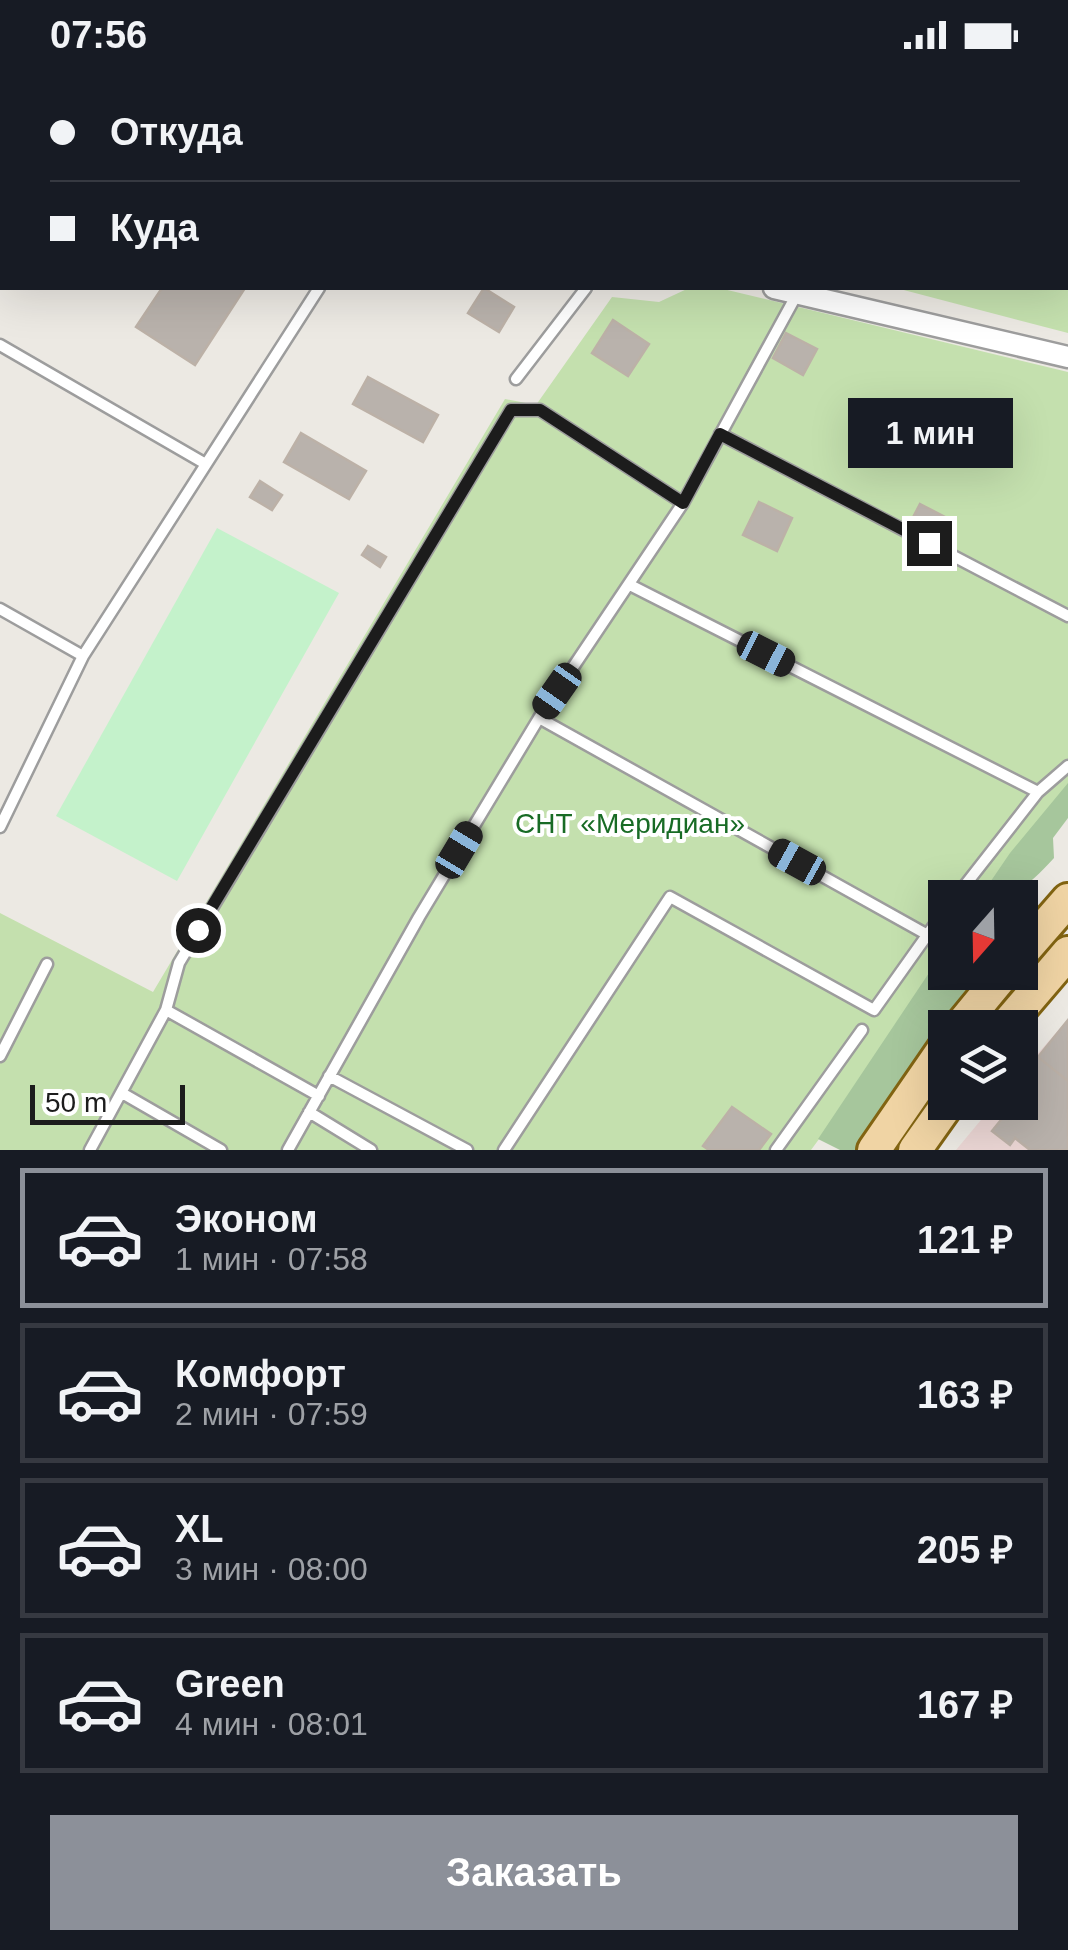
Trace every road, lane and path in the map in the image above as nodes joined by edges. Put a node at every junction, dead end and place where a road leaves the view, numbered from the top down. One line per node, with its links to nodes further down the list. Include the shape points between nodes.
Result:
1 (317, 290): 10 (lane)
2 (584, 290): 8 (lane)
3 (783, 290): 4 (street)
4 (797, 293): 5 (street); 9 (lane)
5 (845, 296): 7 (street)
6 (0, 345): 10 (lane)
7 (1068, 357)
8 (516, 379)
9 (720, 434): 11 (lane); 14 (lane)
10 (204, 463): 15 (lane)
11 (683, 503): 12 (lane); 28 (lane, via 540,410 511,410 179,963)
12 (630, 585): 16 (lane); 18 (lane)
13 (0, 609): 15 (lane)
14 (1068, 616)
15 (83, 656): 19 (lane)
16 (539, 718): 23 (lane); 34 (lane)
17 (1068, 766): 18 (lane)
18 (1038, 792): 20 (lane)
19 (0, 827)
20 (969, 880)
21 (1068, 900): 24 (main road)
22 (928, 931): 23 (lane)
23 (926, 934): 45 (lane, via 874,1010 670,896)
24 (1038, 934)
25 (1068, 953): 30 (main road)
26 (46, 964): 32 (lane)
27 (990, 990): 29 (main road)
28 (166, 1010): 35 (lane); 36 (lane)
29 (974, 1010)
30 (1019, 1010)
31 (862, 1030): 46 (lane)
32 (0, 1056)
33 (928, 1072): 47 (main road)
34 (329, 1076): 36 (lane); 44 (lane)
35 (122, 1093): 40 (lane); 41 (lane)
36 (318, 1096): 37 (lane)
37 (309, 1112): 42 (lane); 43 (lane)
38 (939, 1120): 39 (main road)
39 (924, 1147)
40 (90, 1150)
41 (220, 1150)
42 (288, 1150)
43 (371, 1150)
44 (467, 1150)
45 (504, 1150)
46 (776, 1150)
47 (874, 1150)

